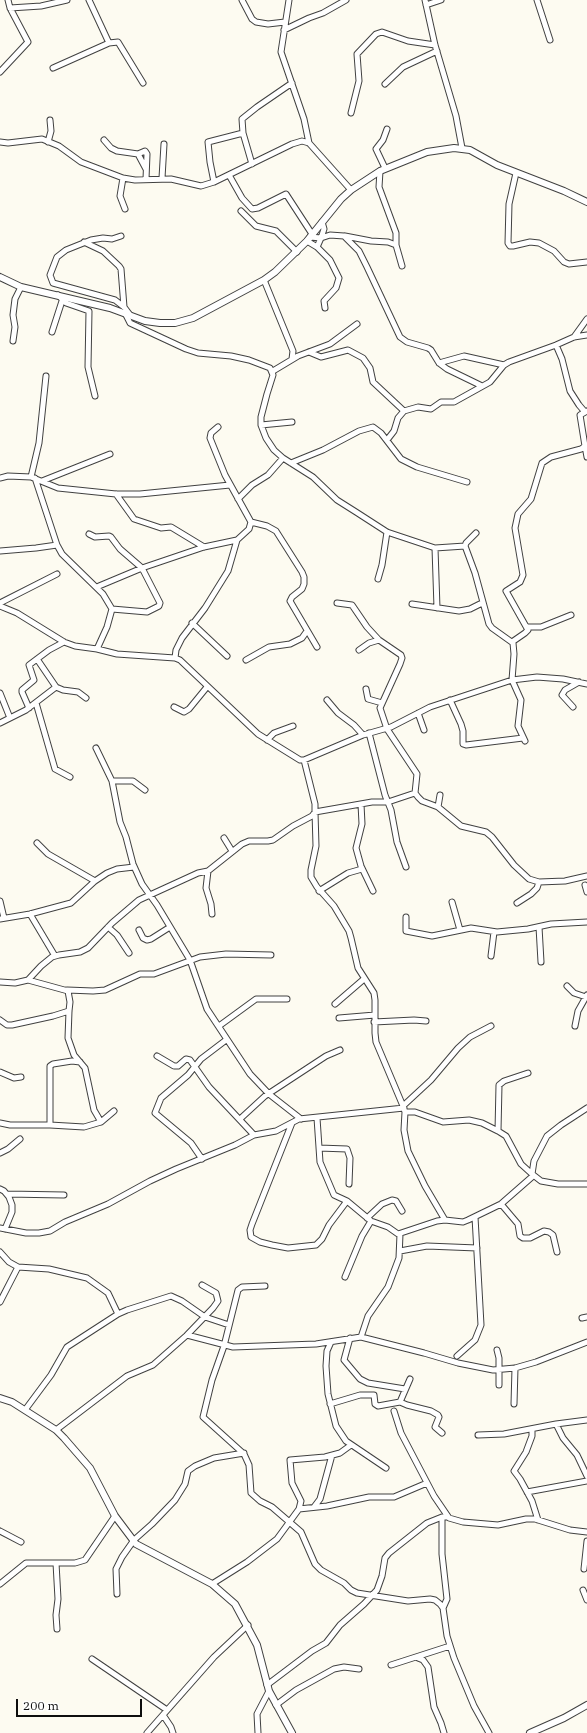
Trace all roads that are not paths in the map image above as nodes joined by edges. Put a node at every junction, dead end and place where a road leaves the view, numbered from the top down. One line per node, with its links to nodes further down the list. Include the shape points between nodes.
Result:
1 (8, 0): 10 (street)
2 (66, 0): 10 (street, via 41,6)
3 (89, 0): 14 (street)
4 (242, 0): 11 (street, via 256,22)
5 (289, 0): 11 (street)
6 (346, 0): 12 (street, via 330,10)
7 (440, 0): 9 (street)
8 (537, 0): 13 (street)
9 (426, 2): 15 (street)
10 (10, 8): 18 (street, via 28,42)
11 (285, 22): 12 (street)
12 (284, 30): 20 (street, via 281,52)
13 (550, 40)
14 (109, 43): 17 (street); 19 (street, via 119,43)
15 (435, 45): 16 (street); 22 (street, via 408,41 382,32 376,34 357,54 359,81)
16 (437, 51): 21 (street, via 403,67); 31 (street, via 456,116)
17 (54, 68)
18 (0, 72)
19 (143, 83)
20 (292, 83): 25 (street, via 247,114 242,119); 29 (street)
21 (385, 84)
22 (351, 113)
23 (50, 120): 28 (street)
24 (387, 129): 33 (street, via 383,140 376,148)
25 (242, 133): 32 (street); 39 (street, via 208,142)
26 (104, 140): 38 (street, via 117,151 138,154 146,169)
27 (0, 142): 28 (street, via 42,139)
28 (48, 142): 36 (street, via 81,162)
29 (309, 143): 32 (street, via 302,141 292,144); 40 (street)
30 (164, 144): 37 (street)
31 (462, 148): 33 (street, via 427,152); 34 (street)
32 (252, 164): 35 (street)
33 (382, 169): 40 (street); 50 (street, via 379,187 396,233)
34 (516, 173): 41 (street); 53 (street, via 509,204 508,244 514,246 530,242 539,243 569,264)
35 (228, 175): 39 (street); 47 (street, via 252,209 286,194)
36 (123, 178): 38 (street); 42 (street, via 120,196)
37 (162, 178): 38 (street); 39 (street, via 201,186)
38 (146, 179)
39 (214, 182)
40 (350, 190): 44 (street)
41 (587, 202)
42 (125, 209)
43 (241, 211): 52 (street, via 256,226 276,231)
44 (322, 222): 47 (street); 48 (street, via 324,229)
45 (121, 236): 49 (street)
46 (344, 236): 48 (street, via 330,235); 50 (street); 70 (street, via 359,251 400,337 431,350)
47 (310, 237): 48 (street); 51 (street); 52 (street)
48 (321, 238): 51 (street)
49 (84, 242): 60 (street, via 104,251 121,269); 60 (street, via 57,257 50,275 51,280 53,283 115,300)
50 (396, 245): 54 (street)
51 (317, 247): 59 (street, via 330,260 339,278 336,288 324,301)
52 (296, 252): 56 (street)
53 (587, 262)
54 (402, 266)
55 (0, 277): 57 (street)
56 (264, 280): 60 (street, via 211,310 174,323 145,321); 69 (street, via 293,351)
57 (21, 287): 58 (street); 66 (street, via 15,299)
58 (60, 298): 60 (street); 63 (street); 75 (street, via 90,313 88,367)
59 (325, 308)
60 (126, 312): 72 (street, via 130,323 181,347 198,353 222,354 249,360 270,368)
61 (587, 319): 65 (street)
62 (357, 324): 68 (street, via 330,344)
63 (52, 332)
64 (587, 335): 65 (street)
65 (574, 337): 67 (street)
66 (13, 341)
67 (556, 345): 71 (street); 77 (street, via 570,391)
68 (309, 352): 69 (street); 76 (street, via 321,357 348,350 363,358 370,368 373,382)
69 (292, 359): 72 (street)
70 (439, 363): 71 (street, via 464,356); 74 (street)
71 (504, 365): 74 (street, via 493,379)
72 (273, 372): 79 (street, via 262,410)
73 (46, 376): 88 (street, via 40,443)
74 (482, 386): 76 (street, via 454,402 441,402 431,410 418,407)
75 (95, 396)
76 (404, 411): 81 (street, via 398,418 394,431)
77 (586, 412): 82 (street, via 580,415)
78 (292, 422): 79 (street)
79 (262, 425): 85 (street, via 266,438)
80 (218, 427): 91 (street, via 210,436)
81 (386, 440): 86 (street, via 376,428 369,427); 90 (street, via 406,462)
82 (584, 446): 84 (street); 117 (street, via 551,457 542,463 531,499 518,514 515,528 523,575 518,585 506,591)
83 (110, 454): 89 (street)
84 (587, 457)
85 (283, 458): 86 (street); 93 (street, via 268,475 252,485)
86 (291, 463): 95 (street, via 313,477 337,500)
87 (0, 478): 88 (street)
88 (33, 478): 89 (street); 99 (street)
89 (42, 482): 92 (street, via 58,488)
90 (467, 482)
91 (230, 485): 92 (street); 93 (street)
92 (116, 494): 101 (street, via 134,519 161,528 171,527)
93 (238, 499): 94 (street)
94 (251, 522): 98 (street, via 249,529); 118 (street, via 276,531 302,572 302,589 290,601)
95 (388, 532): 102 (street); 106 (street)
96 (476, 533): 100 (street)
97 (89, 534): 104 (street, via 95,537 111,537 120,549)
98 (237, 540): 101 (street); 116 (street, via 228,570 205,608)
99 (57, 545): 103 (street); 114 (street, via 62,554 103,594)
100 (465, 546): 102 (street); 110 (street)
101 (204, 547): 104 (street)
102 (435, 548): 113 (street)
103 (0, 551)
104 (142, 568): 107 (street); 114 (street, via 160,605 147,612)
105 (57, 574): 108 (street)
106 (378, 579)
107 (99, 586)
108 (0, 603)
109 (337, 603): 119 (street, via 352,605)
110 (482, 603): 113 (street, via 459,611); 121 (street, via 492,628)
111 (412, 604): 113 (street)
112 (0, 606): 120 (street, via 28,619)
113 (437, 608)
114 (112, 609): 123 (street)
115 (571, 615): 117 (street, via 540,627)
116 (192, 623): 125 (street); 126 (street, via 176,650)
117 (528, 627): 121 (street, via 527,632)
118 (308, 631): 122 (street); 128 (street, via 302,638 290,644 269,647)
119 (379, 640): 124 (street); 139 (street, via 398,651 402,658)
120 (64, 642): 123 (street); 127 (street)
121 (512, 642): 129 (street)
122 (318, 647)
123 (96, 649): 126 (street, via 117,654)
124 (359, 650)
125 (227, 656)
126 (175, 658): 133 (street)
127 (37, 659): 132 (street); 143 (street, via 28,666 34,680 22,690)
128 (246, 660)
129 (512, 680): 130 (street, via 537,677); 138 (street); 138 (street, via 521,700 518,726 524,740 466,746 463,744 461,724)
130 (579, 682): 131 (street); 142 (street, via 565,690 562,695)
131 (587, 684)
132 (56, 687): 136 (street, via 78,692); 140 (street)
133 (207, 687): 141 (street, via 189,709 184,712); 152 (street)
134 (366, 689): 139 (street, via 368,699)
135 (0, 693): 145 (street)
136 (86, 698)
137 (327, 700): 151 (street, via 334,710)
138 (450, 700): 144 (street)
139 (382, 702): 148 (street, via 381,712)
140 (36, 703): 143 (street); 155 (street, via 53,765)
141 (174, 707)
142 (573, 707)
143 (29, 708): 145 (street)
144 (418, 713): 148 (street); 149 (street)
145 (10, 718): 146 (street)
146 (0, 723)
147 (293, 726): 152 (street, via 274,733)
148 (387, 729): 150 (street); 158 (street, via 417,774)
149 (424, 730)
150 (369, 733): 151 (street); 160 (street)
151 (363, 735): 154 (street)
152 (267, 740): 154 (street)
153 (96, 748): 156 (street)
154 (304, 760): 163 (street)
155 (70, 777)
156 (112, 781): 157 (street, via 133,782); 167 (street, via 120,822)
157 (145, 790)
158 (415, 793): 160 (street); 162 (street, via 422,801)
159 (440, 795): 162 (street)
160 (388, 802): 161 (street); 168 (street, via 397,842)
161 (361, 804): 163 (street); 169 (street, via 362,824 356,848)
162 (438, 807): 173 (street, via 462,826 486,832 527,878)
163 (315, 812): 166 (street, via 273,840 249,841); 175 (street, via 316,846 311,877)
164 (224, 838): 166 (street)
165 (37, 843): 172 (street, via 48,854)
166 (232, 851): 170 (street)
167 (134, 867): 172 (street, via 112,870); 178 (street)
168 (406, 867)
169 (362, 869): 175 (street, via 348,873); 176 (street)
170 (208, 871): 178 (street); 183 (street, via 206,888 212,904)
171 (587, 876): 173 (street, via 565,881)
172 (95, 881): 182 (street, via 72,903)
173 (539, 882): 181 (street, via 531,894)
174 (585, 885): 177 (street)
175 (320, 891): 200 (street, via 334,906 349,931 358,968)
176 (373, 891)
177 (587, 892)
178 (149, 894): 187 (street); 188 (street)
179 (0, 901): 185 (street)
180 (452, 902): 191 (street)
181 (517, 903)
182 (30, 914): 185 (street); 195 (street)
183 (212, 914)
184 (406, 917): 191 (street, via 407,932 432,936)
185 (2, 919)
186 (587, 922): 189 (street)
187 (108, 927): 193 (street); 195 (street, via 85,950)
188 (170, 927): 190 (street, via 147,940); 197 (street)
189 (539, 927): 192 (street); 198 (street)
190 (139, 930)
191 (460, 930): 192 (street, via 471,928)
192 (494, 932): 196 (street)
193 (129, 953)
194 (271, 955): 197 (street, via 226,954)
195 (55, 956): 199 (street)
196 (491, 956)
197 (190, 960): 203 (street, via 154,974 140,974 105,990); 214 (street, via 204,1004)
198 (541, 962)
199 (28, 980): 201 (street); 203 (street)
200 (364, 980): 206 (street); 208 (street, via 374,993)
201 (0, 981)
202 (567, 986): 204 (street, via 574,993)
203 (67, 990): 207 (street, via 70,1002)
204 (586, 996): 216 (street, via 578,1011)
205 (287, 999): 214 (street, via 256,999)
206 (335, 1004)
207 (68, 1011): 213 (street, via 12,1025); 221 (street, via 68,1038 74,1055)
208 (375, 1015): 209 (street); 212 (street)
209 (339, 1018)
210 (0, 1020): 213 (street)
211 (426, 1021): 212 (street)
212 (374, 1022): 228 (street, via 376,1042)
213 (6, 1024): 217 (street)
214 (219, 1026): 218 (street)
215 (491, 1026): 228 (street, via 458,1048)
216 (575, 1026)
217 (0, 1027)
218 (226, 1040): 222 (street); 226 (street, via 244,1066)
219 (340, 1050): 226 (street, via 326,1056)
220 (157, 1056): 222 (street, via 174,1066 188,1059)
221 (80, 1062): 233 (street, via 85,1068 94,1110); 236 (street, via 72,1061 50,1066)
222 (195, 1068): 231 (street, via 209,1087); 242 (street, via 161,1098 154,1113 191,1143)
223 (0, 1072): 225 (street, via 13,1078)
224 (528, 1072): 237 (street, via 499,1085)
225 (21, 1077)
226 (269, 1094): 231 (street); 232 (street)
227 (587, 1108): 243 (street, via 547,1136 534,1161)
228 (404, 1109): 230 (street); 237 (street, via 443,1122 476,1122); 254 (street, via 408,1151)
229 (114, 1111): 233 (street)
230 (317, 1118): 232 (street); 240 (street)
231 (240, 1119): 238 (street)
232 (301, 1119): 235 (street)
233 (101, 1122): 236 (street, via 83,1127)
234 (0, 1123): 236 (street)
235 (292, 1123): 238 (street, via 276,1131); 249 (street, via 252,1224 251,1237 260,1242 283,1247 316,1245)
236 (50, 1125)
237 (498, 1130): 243 (street, via 506,1136 521,1164)
238 (254, 1135): 242 (street)
239 (20, 1139): 241 (street)
240 (319, 1148): 244 (street, via 347,1149 350,1158); 249 (street, via 320,1162 333,1193)
241 (0, 1154)
242 (202, 1159): 255 (street, via 150,1181 51,1230 26,1233)
243 (533, 1175): 245 (street, via 541,1181 558,1184); 250 (street)
244 (349, 1184)
245 (587, 1184)
246 (0, 1189): 247 (street)
247 (7, 1194): 248 (street); 255 (street, via 12,1207)
248 (64, 1195)
249 (347, 1201): 253 (street)
250 (501, 1204): 252 (street); 260 (street, via 518,1224 522,1238 530,1238 544,1231 549,1232 553,1235)
251 (402, 1211): 253 (street, via 396,1201 392,1200 382,1204)
252 (475, 1217): 254 (street, via 463,1222); 257 (street)
253 (369, 1220): 256 (street); 262 (street)
254 (445, 1220): 256 (street)
255 (2, 1228)
256 (400, 1234): 258 (street)
257 (477, 1248): 258 (street, via 427,1246); 276 (street, via 481,1325 475,1340)
258 (400, 1251): 270 (street, via 388,1286 368,1316)
259 (0, 1252): 261 (street)
260 (557, 1252)
261 (18, 1267): 265 (street); 266 (street, via 49,1269 87,1278 108,1293)
262 (346, 1277)
263 (202, 1285): 267 (street, via 218,1296 216,1304)
264 (265, 1286): 268 (street, via 239,1287)
265 (0, 1302)
266 (118, 1314): 267 (street, via 171,1296); 286 (street, via 67,1347)
267 (205, 1318): 268 (street); 269 (street)
268 (229, 1325): 274 (street)
269 (188, 1335): 274 (street); 291 (street, via 153,1365 127,1376)
270 (361, 1337): 271 (street); 278 (street, via 430,1354 458,1364 484,1370)
271 (350, 1338): 272 (street); 281 (street, via 344,1360 360,1379 368,1383)
272 (331, 1342): 274 (street, via 263,1347); 284 (street, via 326,1363)
273 (587, 1342): 277 (street)
274 (224, 1346): 295 (street, via 203,1417)
275 (497, 1350): 278 (street)
276 (457, 1356)
277 (515, 1368): 278 (street); 285 (street)
278 (499, 1370): 280 (street)
279 (410, 1379): 281 (street)
280 (499, 1385)
281 (405, 1389): 283 (street)
282 (0, 1398): 286 (street)
283 (400, 1402): 284 (street, via 378,1406 375,1404 374,1395 360,1395); 292 (street, via 438,1415 435,1427)
284 (330, 1404): 294 (street, via 336,1426)
285 (514, 1404)
286 (25, 1410): 291 (street)
287 (394, 1412): 300 (street, via 401,1433)
288 (587, 1420): 289 (street)
289 (556, 1424): 290 (street); 298 (street)
290 (532, 1429): 293 (street); 301 (street, via 526,1452 514,1471)
291 (56, 1430): 304 (street, via 90,1468)
292 (442, 1434)
293 (478, 1435)
294 (351, 1444): 296 (street, via 340,1453); 297 (street)
295 (244, 1453): 308 (street, via 249,1465 251,1493); 313 (street, via 214,1458 188,1471 185,1484 175,1500)
296 (332, 1455): 302 (street, via 290,1460 292,1483 301,1503); 303 (street, via 320,1499)
297 (386, 1468)
298 (587, 1476)
299 (587, 1481): 301 (street)
300 (427, 1483): 303 (street, via 394,1497 366,1497); 306 (street)
301 (527, 1492): 307 (street)
302 (299, 1508): 303 (street); 308 (street)
303 (314, 1508)
304 (115, 1516): 313 (street); 314 (street, via 85,1560)
305 (442, 1517): 306 (street); 320 (street, via 427,1523 389,1553 385,1558 380,1583); 322 (street, via 442,1554 447,1599)
306 (448, 1517): 307 (street, via 457,1521 498,1525 526,1519)
307 (538, 1520): 310 (street, via 570,1530)
308 (290, 1523): 317 (street, via 277,1539); 320 (street, via 301,1532 315,1564 321,1570 344,1583 353,1592)
309 (0, 1531): 312 (street)
310 (587, 1532)
311 (587, 1541): 315 (street)
312 (21, 1542)
313 (133, 1542): 317 (street, via 155,1556); 319 (street, via 116,1569)
314 (56, 1563): 316 (street, via 26,1564); 324 (street)
315 (584, 1569)
316 (0, 1584)
317 (212, 1584): 323 (street, via 235,1604)
318 (583, 1590): 321 (street)
319 (117, 1594)
320 (372, 1595): 322 (street, via 408,1601 433,1599); 330 (street, via 340,1625 326,1643 312,1651)
321 (587, 1600)
322 (443, 1608): 325 (street)
323 (248, 1625): 330 (street, via 260,1653); 333 (street, via 214,1657)
324 (57, 1629)
325 (450, 1646): 326 (street); 339 (street, via 474,1706)
326 (418, 1658): 328 (street); 338 (street, via 428,1667 434,1707)
327 (92, 1659): 333 (street)
328 (391, 1665)
329 (359, 1669): 331 (street, via 334,1669 296,1690)
330 (268, 1688): 331 (street); 336 (street, via 257,1714)
331 (276, 1705): 337 (street)
332 (587, 1705): 340 (street)
333 (165, 1713): 334 (street); 335 (street)
334 (147, 1733)
335 (173, 1733)
336 (258, 1733)
337 (292, 1733)
338 (444, 1733)
339 (489, 1733)
340 (530, 1733)

